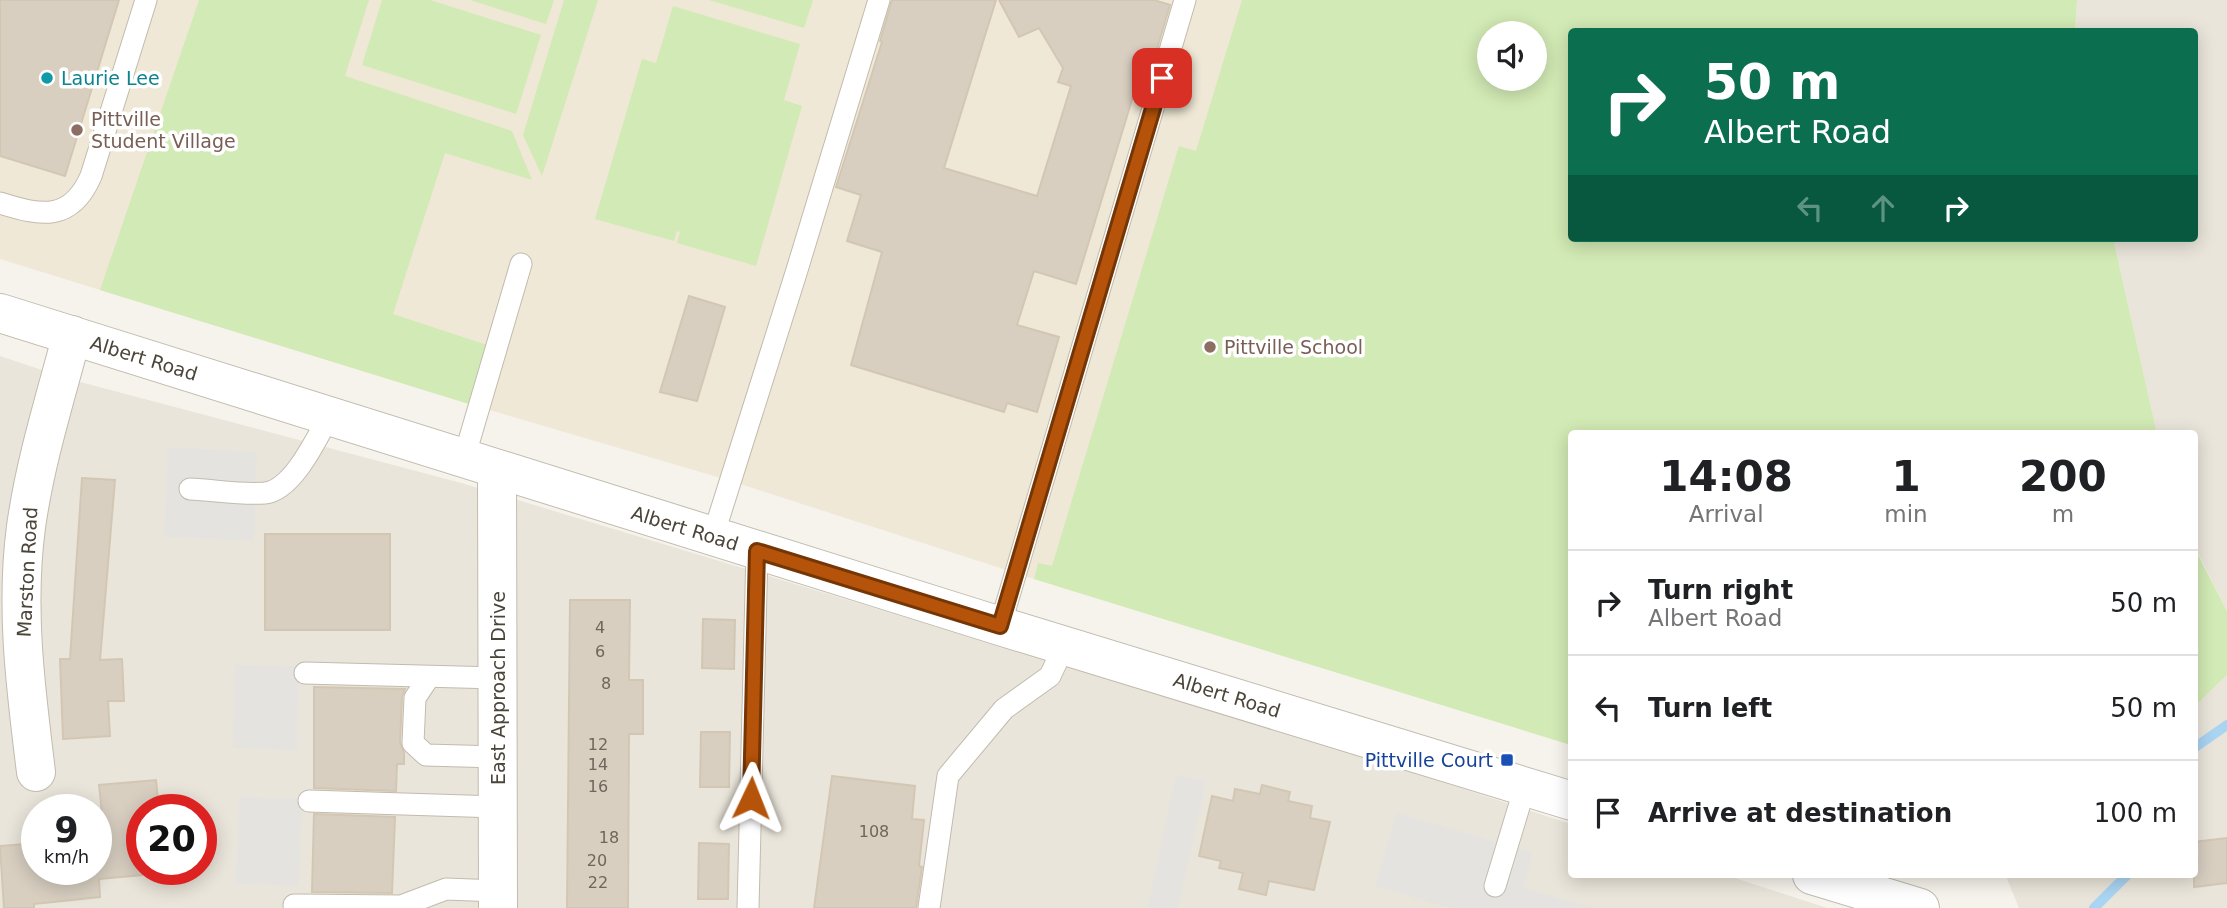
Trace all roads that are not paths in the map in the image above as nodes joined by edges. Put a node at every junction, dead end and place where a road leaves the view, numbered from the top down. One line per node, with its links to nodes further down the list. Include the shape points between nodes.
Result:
1 (146, 0): 4 (lane, via 91,176 79,198 44,214)
2 (879, 0): 11 (lane)
3 (1185, 0): 13 (lane)
4 (0, 202)
5 (521, 264): 9 (lane)
6 (0, 313): 7 (street, Albert Road)
7 (72, 335): 8 (street, Albert Road); 19 (street, Marston Road, via 26,529 21,623)
8 (329, 416): 9 (street, Albert Road); 10 (lane, via 309,453 280,487 268,493)
9 (481, 464): 11 (street, Albert Road); 17 (street, East Approach Drive)
10 (190, 489)
11 (713, 536): 12 (street, Albert Road)
12 (757, 551): 13 (street, Albert Road); 28 (lane)
13 (1000, 626): 14 (street, Albert Road)
14 (1064, 646): 20 (street, Albert Road); 29 (lane, via 1050,676 1004,709 948,776)
15 (305, 674): 16 (lane)
16 (429, 677): 17 (lane); 18 (lane, via 415,698 413,743 426,755)
17 (498, 678): 18 (street, East Approach Drive)
18 (498, 757): 23 (street, East Approach Drive)
19 (36, 772)
20 (1525, 787): 21 (street, Albert Road); 25 (lane)
21 (1568, 800)
22 (309, 801): 23 (lane)
23 (498, 807): 26 (street, East Approach Drive)
24 (1822, 878): 30 (street)
25 (1495, 886)
26 (498, 900): 27 (lane, via 446,889 401,906)
27 (294, 905)
28 (748, 908)
29 (929, 908)
30 (1920, 908)

